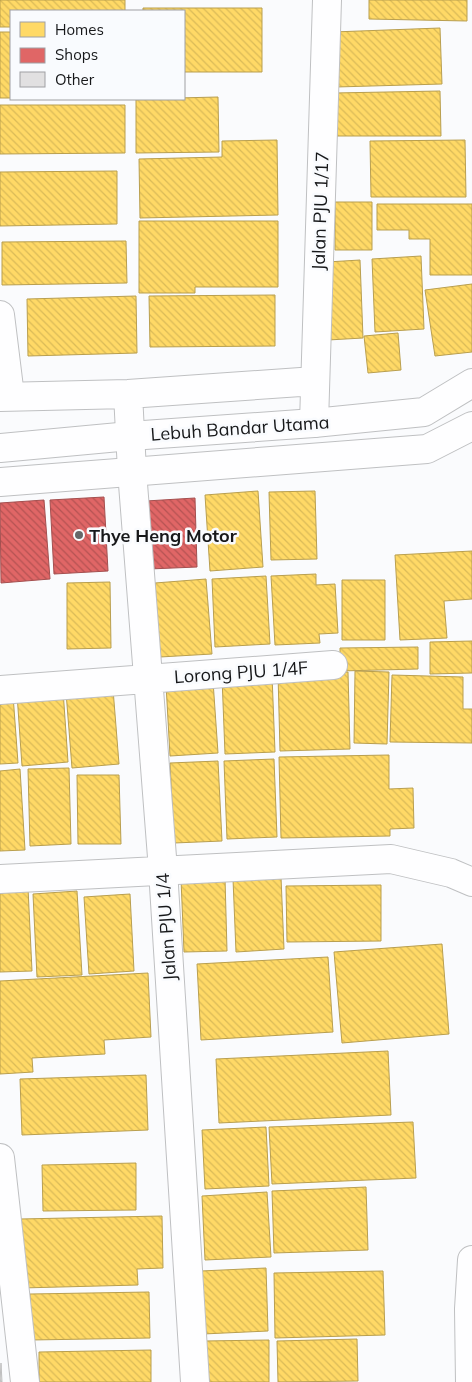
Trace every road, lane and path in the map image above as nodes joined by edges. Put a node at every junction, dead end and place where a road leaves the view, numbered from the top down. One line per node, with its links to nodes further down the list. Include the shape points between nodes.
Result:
1 (327, 0): 3 (street, Jalan PJU 1/17)
2 (0, 315): 6 (street)
3 (315, 381): 5 (street); 7 (street, Jalan PJU 1/17)
4 (472, 383): 7 (street, Lebuh Bandar Utama, via 424,412)
5 (128, 394): 6 (street); 9 (street, Jalan PJU 1/4)
6 (5, 397)
7 (314, 423): 9 (street, Lebuh Bandar Utama)
8 (472, 426): 11 (street, Lebuh Bandar Utama, via 427,449)
9 (130, 436): 10 (street, Lebuh Bandar Utama); 11 (street, Jalan PJU 1/4)
10 (0, 448)
11 (132, 472): 12 (street, Lebuh Bandar Utama); 14 (street, Jalan PJU 1/4)
12 (0, 482)
13 (333, 665): 14 (street, Lorong PJU 1/4F)
14 (149, 678): 15 (street, Lorong PJU 1/4F); 16 (street, Jalan PJU 1/4)
15 (0, 690)
16 (163, 870): 17 (street); 18 (street, via 390,859 451,873); 23 (street, Jalan PJU 1/4)
17 (0, 879)
18 (472, 882)
19 (0, 1158): 21 (street)
20 (472, 1260): 24 (street)
21 (8, 1318): 22 (street)
22 (25, 1382)
23 (195, 1382)
24 (470, 1382)

